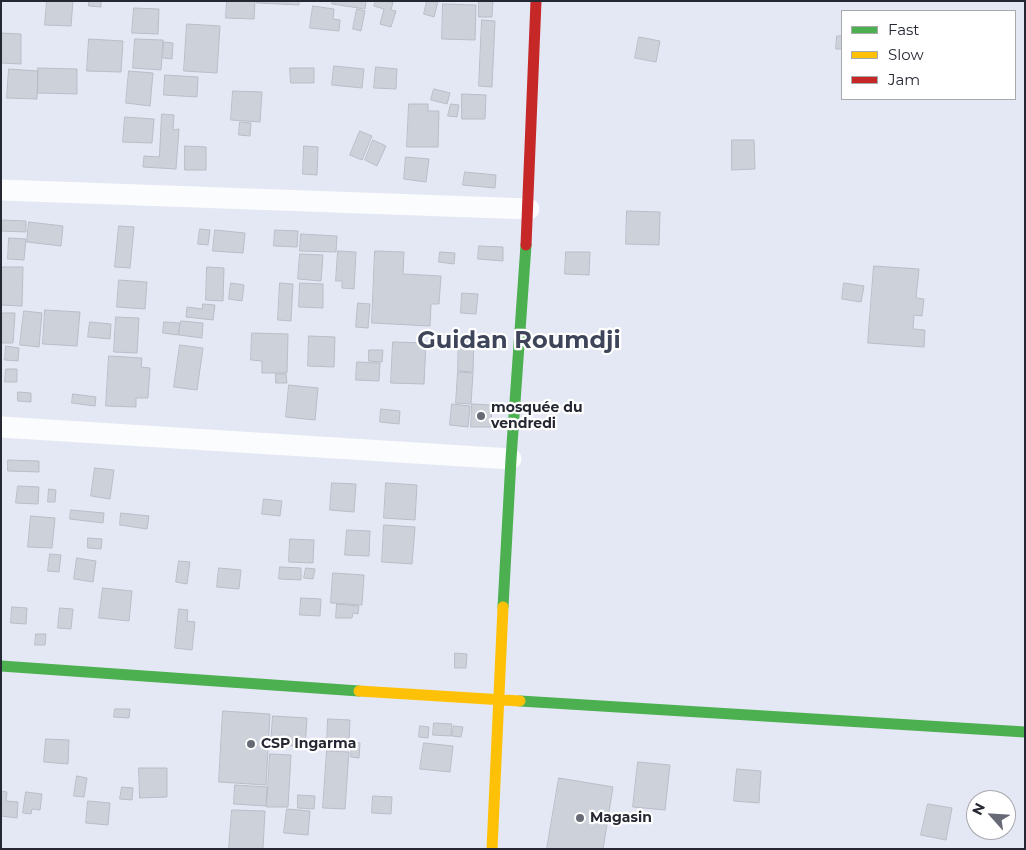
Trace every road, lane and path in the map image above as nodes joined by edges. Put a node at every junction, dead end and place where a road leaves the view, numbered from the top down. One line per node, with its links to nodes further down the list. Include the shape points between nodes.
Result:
1 (536, 1): 3 (main road)
2 (1, 190): 3 (street)
3 (529, 209): 5 (main road)
4 (1, 427): 5 (street)
5 (511, 459): 7 (main road)
6 (1, 666): 7 (main road)
7 (498, 700): 8 (main road); 9 (main road)
8 (1025, 732)
9 (492, 849)

